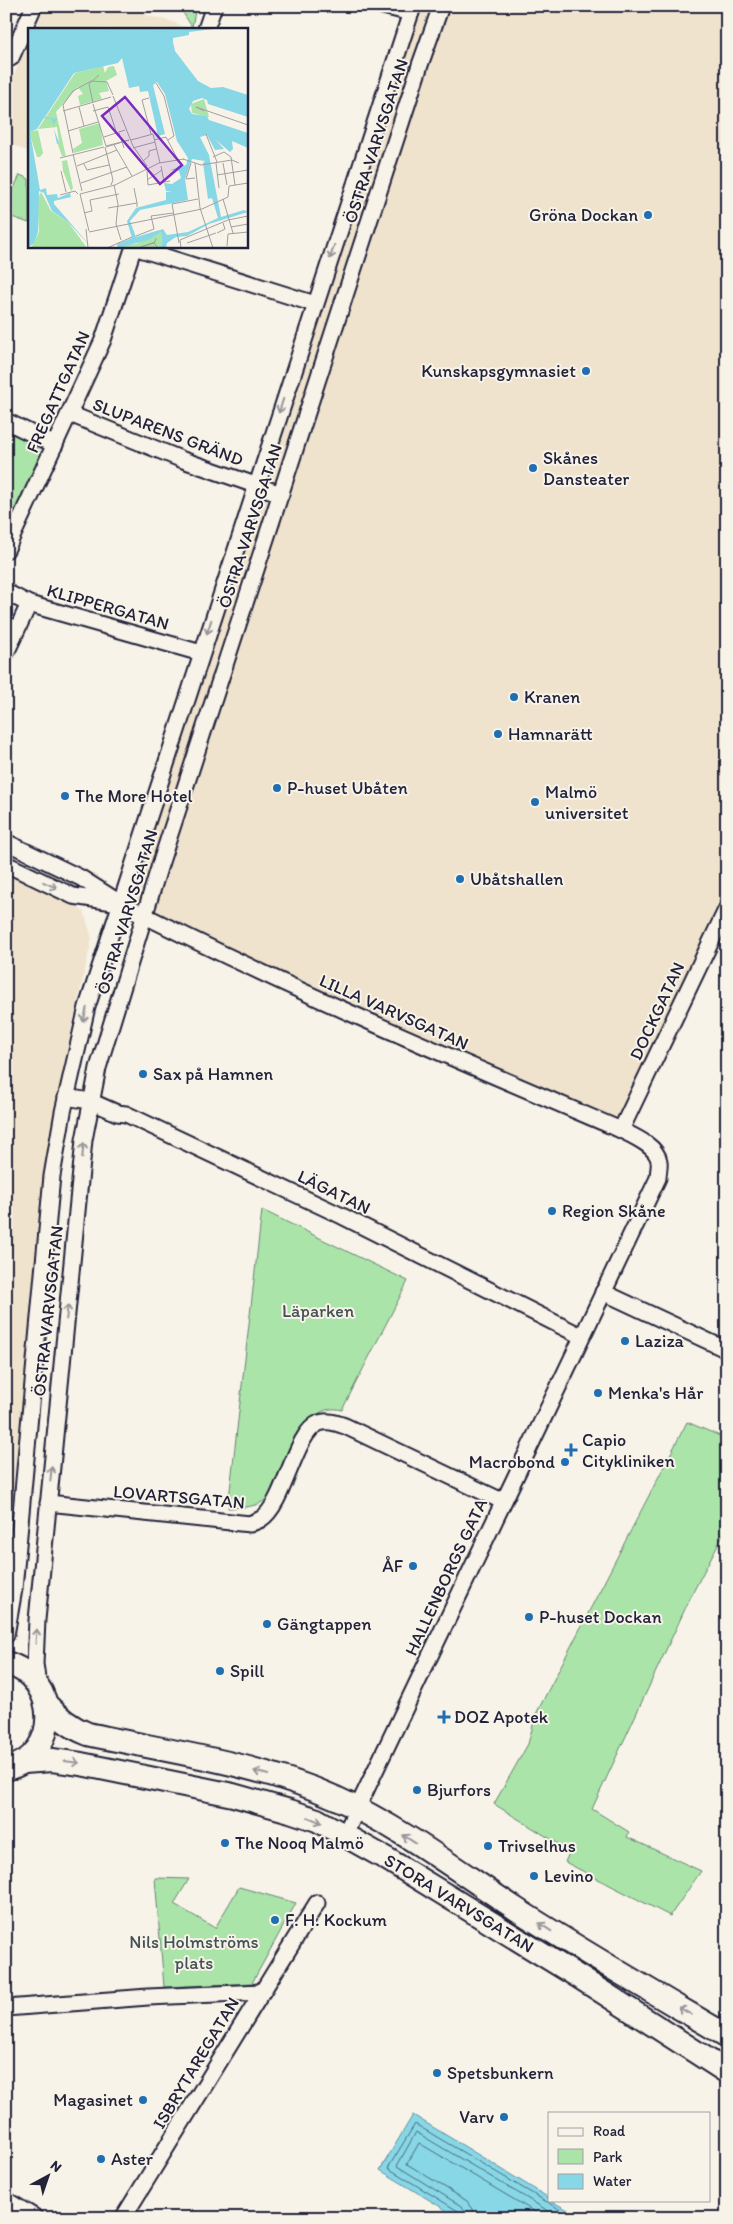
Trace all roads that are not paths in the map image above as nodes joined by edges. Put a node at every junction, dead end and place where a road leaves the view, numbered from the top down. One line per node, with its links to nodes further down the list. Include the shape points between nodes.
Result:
1 (34, 6): 7 (street)
2 (214, 6): 6 (street)
3 (384, 6): 5 (street)
4 (441, 6): 15 (street, ÖSTRA VARVSGATAN, via 416,74)
5 (412, 9): 10 (street, ÖSTRA VARVSGATAN, one-way to 10)
6 (206, 28)
7 (10, 58)
8 (134, 248): 11 (street, FREGATTGATAN, via 104,340)
9 (137, 248): 10 (street)
10 (315, 304): 14 (street, ÖSTRA VARVSGATAN, one-way to 14)
11 (70, 414): 13 (street, FREGATTGATAN); 14 (street, SLUPARENS GRÄND)
12 (6, 421): 13 (street)
13 (55, 445): 16 (street, FREGATTGATAN)
14 (256, 486): 15 (street, SLUPARENS GRÄND); 20 (street, ÖSTRA VARVSGATAN, one-way to 20)
15 (281, 494): 25 (street, ÖSTRA VARVSGATAN)
16 (6, 550)
17 (6, 592): 18 (street, KLIPPERGATAN)
18 (29, 604): 19 (street); 20 (street, KLIPPERGATAN)
19 (6, 653)
20 (201, 653): 23 (street, ÖSTRA VARVSGATAN)
21 (6, 842): 23 (street, LILLA VARVSGATAN, via 81,878)
22 (6, 864): 23 (street, LILLA VARVSGATAN, one-way to 23, via 73,896)
23 (120, 903): 25 (street, LILLA VARVSGATAN); 26 (street, ÖSTRA VARVSGATAN, one-way to 26, via 87,1007)
24 (727, 908): 28 (street, DOCKGATAN)
25 (145, 916): 27 (street, ÖSTRA VARVSGATAN); 28 (street, LILLA VARVSGATAN, via 339,1009)
26 (66, 1098): 27 (street, LÄGATAN); 35 (street, ÖSTRA VARVSGATAN, via 52,1176 13,1597)
27 (90, 1101): 31 (street, LÄGATAN, via 126,1114 309,1200); 34 (street, ÖSTRA VARVSGATAN, one-way to 27)
28 (621, 1130): 29 (street, LILLA VARVSGATAN)
29 (655, 1152): 30 (street, HALLENBORGS GATA, via 659,1160 658,1178)
30 (602, 1292): 31 (street, HALLENBORGS GATA); 32 (street)
31 (581, 1336): 33 (street, HALLENBORGS GATA)
32 (727, 1350)
33 (502, 1501): 34 (street, LOVARTSGATAN, via 331,1421 318,1424 308,1432 274,1502 262,1519 250,1524); 40 (street, HALLENBORGS GATA)
34 (48, 1503): 37 (street, ÖSTRA VARVSGATAN, one-way to 34, via 35,1641)
35 (6, 1635)
36 (6, 1663): 37 (street, STORA VARVSGATAN, via 24,1670)
37 (38, 1684): 38 (street, STORA VARVSGATAN)
38 (47, 1705): 39 (street, STORA VARVSGATAN, via 46,1733 40,1746); 40 (street, STORA VARVSGATAN, one-way to 38, via 272,1776 88,1734 74,1729)
39 (15, 1766): 41 (street, STORA VARVSGATAN, one-way to 41, via 52,1760 233,1795 290,1810)
40 (357, 1808): 41 (street, HALLENBORGS GATA); 45 (street, STORA VARVSGATAN, one-way to 40, via 570,1943)
41 (345, 1834): 46 (street, STORA VARVSGATAN)
42 (317, 1903): 43 (street, ISBRYTAREGATAN)
43 (262, 1992): 44 (street); 49 (street, ISBRYTAREGATAN)
44 (6, 2008)
45 (727, 2036)
46 (724, 2065)
47 (6, 2200): 48 (street)
48 (36, 2218)
49 (123, 2218)

